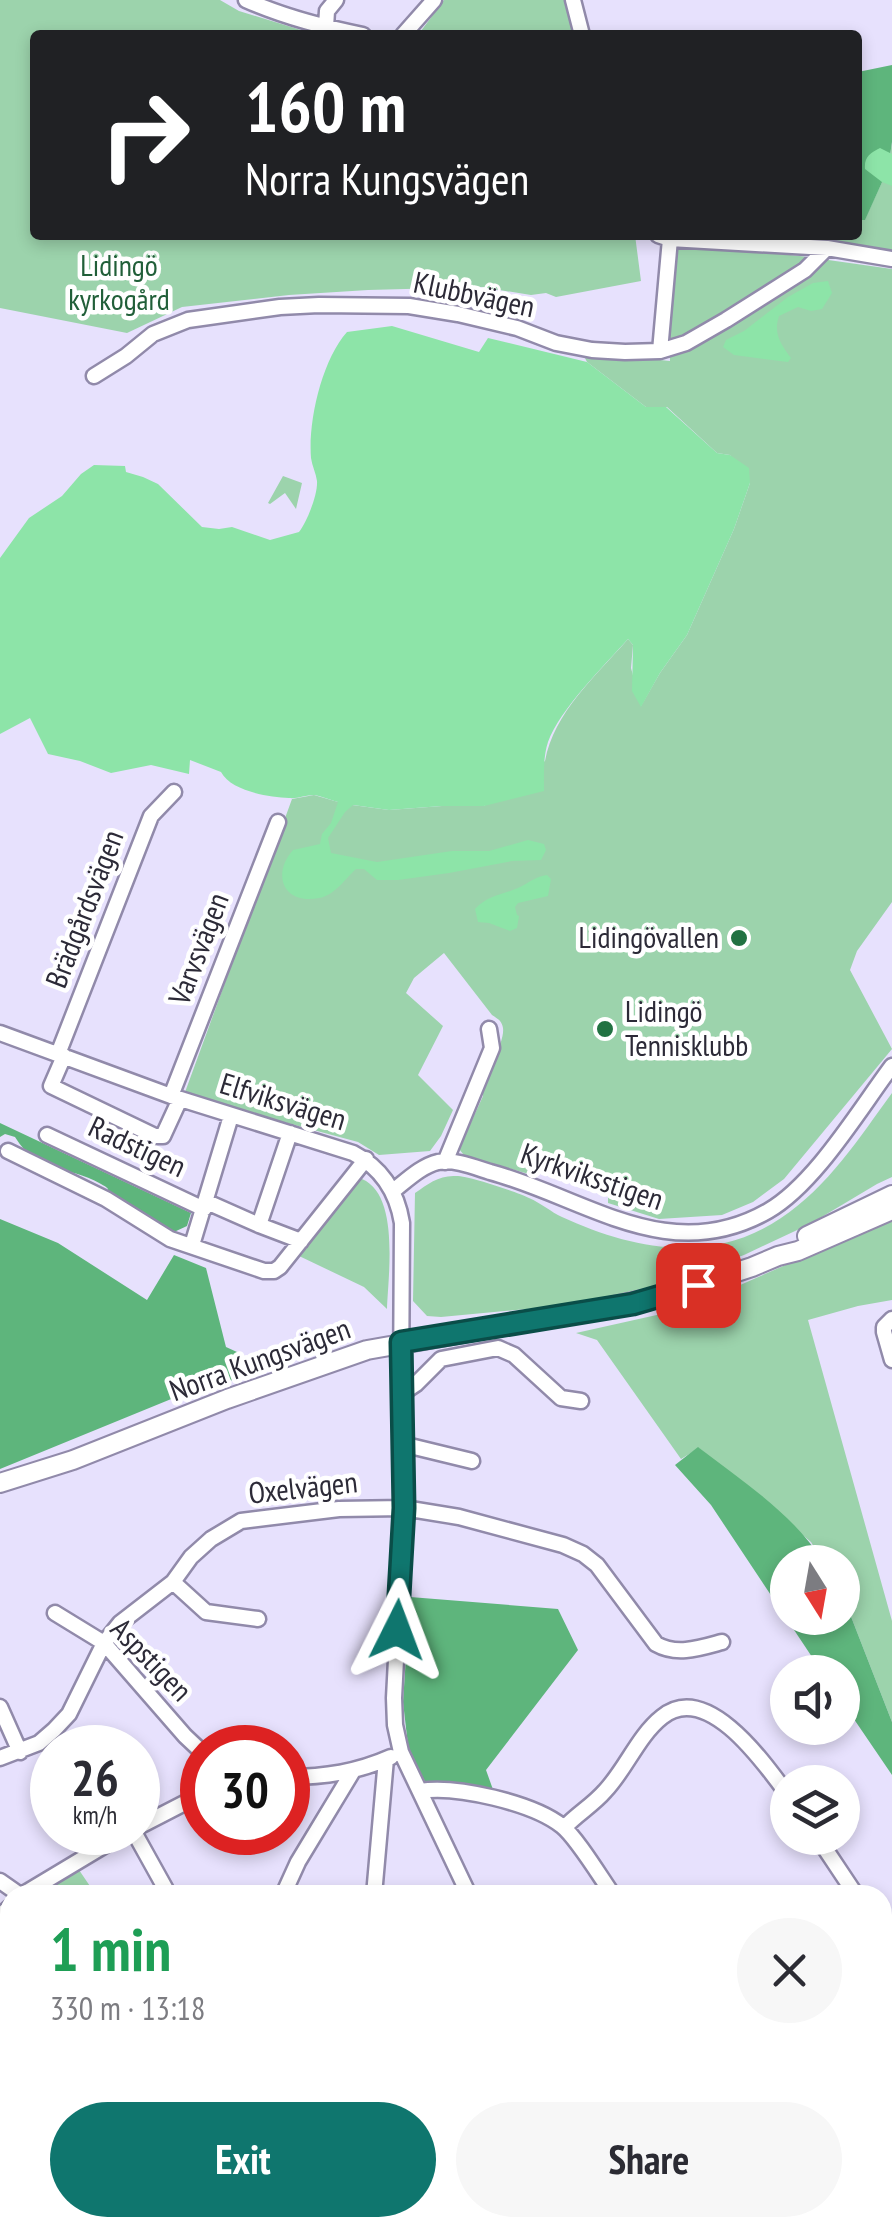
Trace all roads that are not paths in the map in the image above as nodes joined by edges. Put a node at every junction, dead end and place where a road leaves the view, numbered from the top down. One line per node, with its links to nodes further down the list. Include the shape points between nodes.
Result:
1 (246, 0): 5 (street)
2 (336, 0): 5 (street)
3 (434, 0): 7 (street)
4 (573, 0): 8 (street)
5 (326, 27): 6 (street)
6 (340, 30)
7 (407, 30)
8 (581, 30)
9 (664, 240): 13 (street)
10 (709, 240): 11 (street)
11 (828, 248): 12 (street); 13 (street, Klubbvägen, via 726,320)
12 (892, 259)
13 (660, 351): 14 (street, Klubbvägen, via 556,344 517,328 409,306 300,306 188,320 153,334)
14 (94, 376)
15 (174, 792): 19 (street, Brädgårdsvägen, via 151,816)
16 (278, 822): 21 (street, Varvsvägen)
17 (489, 1029): 27 (street, via 492,1048)
18 (0, 1033): 19 (street, Elfviksvägen)
19 (61, 1055): 21 (street, Elfviksvägen); 21 (street, Varvsvägen, via 51,1086 155,1136 163,1136)
20 (892, 1066): 27 (street, Kyrkviksstigen, via 799,1186 768,1211 712,1230 654,1230 510,1177)
21 (176, 1098): 22 (street, Elfviksvägen)
22 (231, 1116): 23 (street, Elfviksvägen); 30 (street)
23 (290, 1133): 26 (street, Elfviksvägen); 32 (street)
24 (47, 1136): 30 (street, Radstigen)
25 (8, 1151): 34 (street)
26 (366, 1160): 28 (street, Elfviksvägen); 33 (street)
27 (445, 1162): 28 (street, via 430,1164)
28 (392, 1191): 37 (street, Elfviksvägen, via 402,1224)
29 (892, 1195): 35 (main road, Norra Kungsvägen)
30 (205, 1205): 32 (street, Radstigen); 34 (street)
31 (892, 1210): 35 (main road, Norra Kungsvägen)
32 (259, 1225): 33 (street, Radstigen)
33 (301, 1241): 34 (street, via 274,1271)
34 (192, 1245)
35 (778, 1256): 37 (main road, Norra Kungsvägen, via 633,1304)
36 (892, 1319): 38 (street, via 884,1332)
37 (401, 1342): 39 (street, Elfviksvägen); 43 (main road, Norra Kungsvägen)
38 (892, 1360)
39 (401, 1394): 40 (street, via 441,1359 498,1348 561,1398); 41 (street, Elfviksvägen)
40 (581, 1401)
41 (402, 1444): 42 (street); 44 (street, Elfviksvägen)
42 (472, 1461)
43 (0, 1482)
44 (404, 1508): 45 (street, Oxelvägen, via 241,1521 211,1539); 48 (street, Oxelvägen, via 459,1517 582,1554 668,1651); 53 (street, Elfviksvägen, via 394,1698)
45 (173, 1582): 47 (street, via 206,1612); 49 (street, Oxelvägen)
46 (54, 1613): 49 (street, Aspstigen)
47 (258, 1619)
48 (722, 1642)
49 (104, 1644): 51 (street, Aspstigen); 52 (street, Oxelvägen, via 69,1714 39,1744)
50 (0, 1707): 52 (street)
51 (180, 1730)
52 (20, 1752): 54 (street, Oxelvägen)
53 (401, 1752): 55 (street); 59 (street, Elfviksvägen)
54 (0, 1758)
55 (386, 1759): 56 (street); 67 (street)
56 (354, 1771): 58 (street); 66 (street)
57 (770, 1771): 60 (street, via 736,1732 696,1709 672,1710)
58 (310, 1777)
59 (420, 1792): 60 (street, via 448,1789 534,1809); 68 (street, Elfviksvägen)
60 (565, 1828): 69 (street)
61 (91, 1855): 64 (street)
62 (147, 1855): 65 (street)
63 (829, 1855): 70 (street)
64 (38, 1885)
65 (164, 1885)
66 (288, 1885)
67 (375, 1885)
68 (464, 1885)
69 (606, 1885)
70 (849, 1885)

